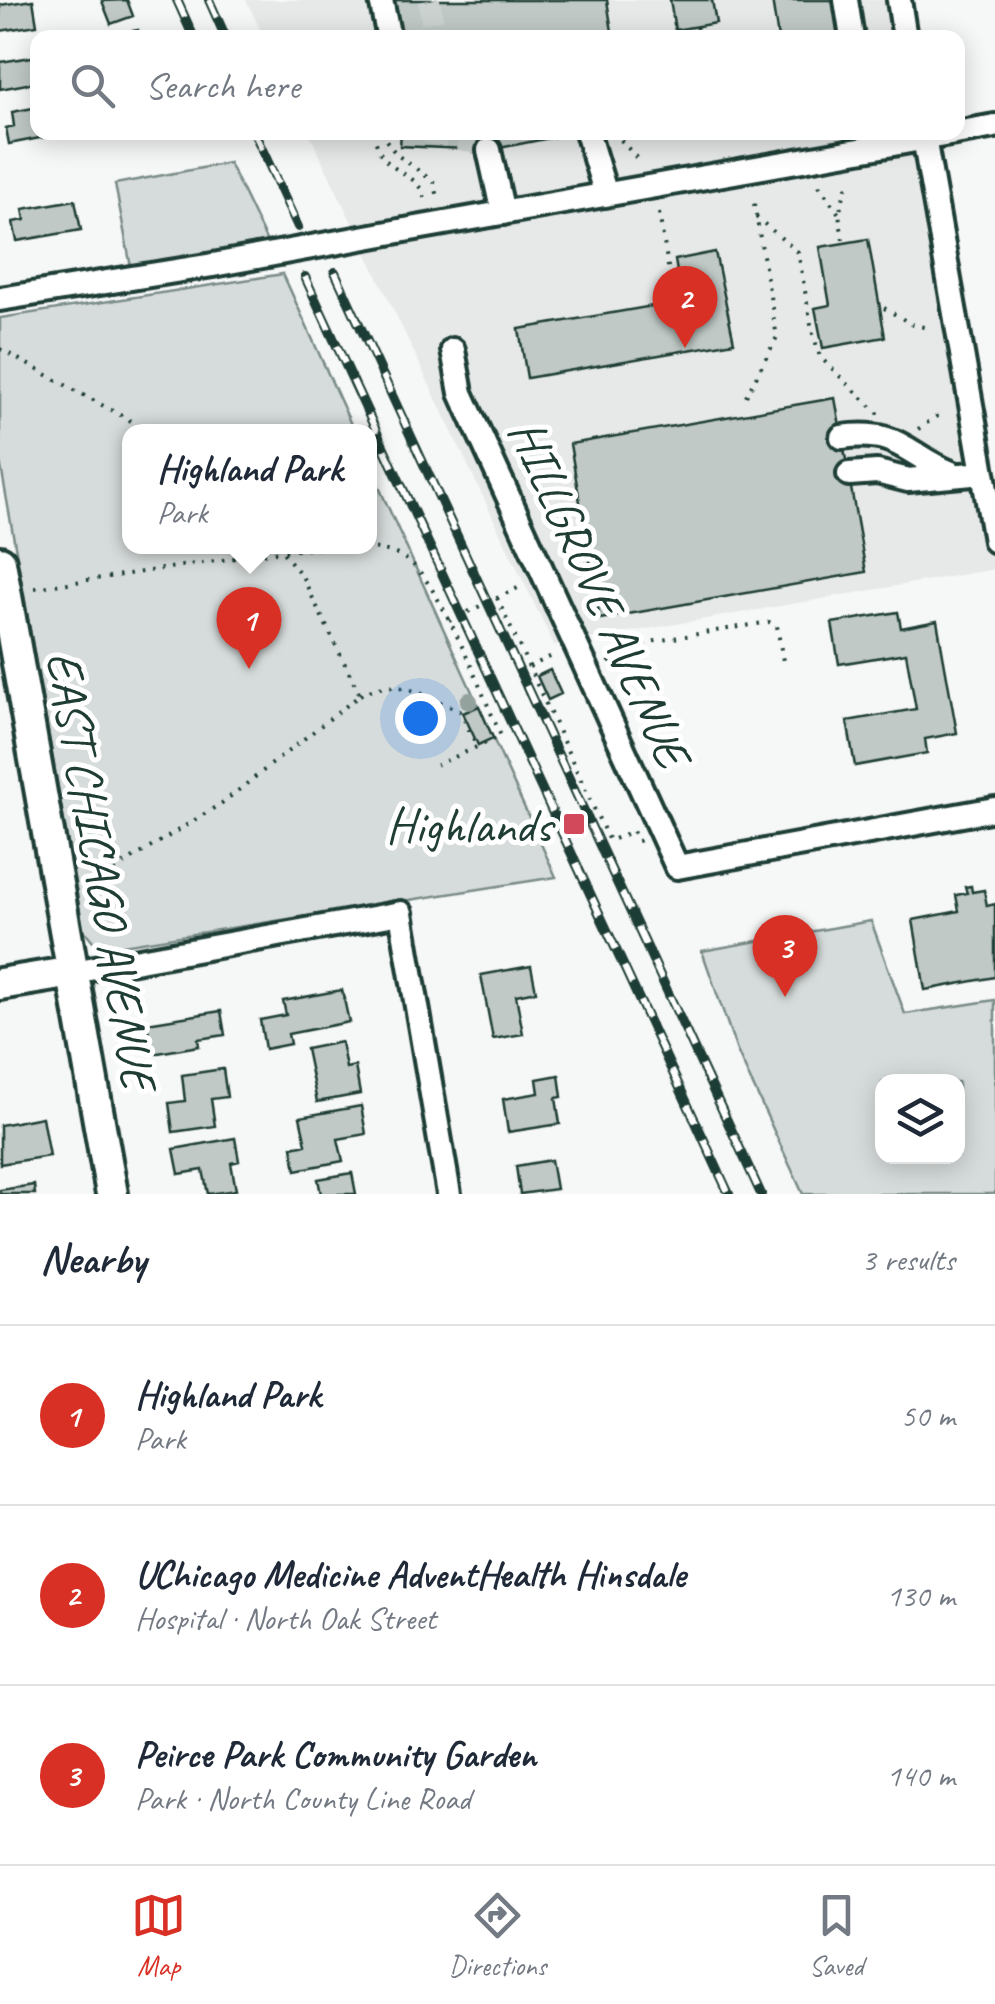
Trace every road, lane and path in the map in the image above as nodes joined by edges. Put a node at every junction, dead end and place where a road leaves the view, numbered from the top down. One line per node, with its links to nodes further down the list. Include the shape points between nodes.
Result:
1 (381, 0): 4 (street)
2 (846, 0): 5 (street)
3 (898, 0): 6 (street)
4 (387, 30)
5 (851, 30)
6 (904, 30)
7 (995, 126): 8 (street)
8 (965, 130)
9 (377, 140): 22 (path, via 377,152 422,188)
10 (384, 140): 21 (path, via 434,182)
11 (589, 140): 19 (street)
12 (621, 140): 16 (path)
13 (902, 140): 19 (street)
14 (925, 140): 40 (street)
15 (489, 150): 23 (street)
16 (640, 162)
17 (848, 180): 25 (path)
18 (819, 185): 25 (path)
19 (606, 195): 23 (street)
20 (753, 197): 26 (path)
21 (439, 201)
22 (426, 205)
23 (503, 213): 28 (street, bridge)
24 (659, 214): 29 (path)
25 (839, 214): 27 (path)
26 (756, 218): 34 (path, via 777,336); 37 (path, via 798,252 820,357)
27 (843, 240)
28 (0, 299)
29 (674, 302)
30 (884, 308): 31 (path)
31 (929, 328)
32 (0, 349): 36 (path)
33 (452, 350): 59 (street, HILLGROVE AVENUE, via 461,394 677,868)
34 (746, 396)
35 (944, 416): 37 (path, via 917,430)
36 (136, 424)
37 (892, 428): 38 (street); 39 (street, via 871,450); 42 (street, via 897,440)
38 (842, 437)
39 (877, 472): 41 (street); 42 (street, via 908,480)
40 (983, 473): 42 (street); 43 (street)
41 (849, 474)
42 (954, 474)
43 (995, 541)
44 (377, 550): 51 (path, via 412,564)
45 (262, 554): 49 (path)
46 (284, 554): 56 (path, via 302,576)
47 (0, 562): 62 (main road, EAST CHICAGO AVENUE)
48 (520, 587): 50 (path)
49 (35, 588)
50 (497, 598): 51 (path); 54 (path)
51 (449, 621): 57 (path, via 501,736)
52 (554, 655): 54 (path)
53 (604, 665): 55 (path, via 632,645 769,622 777,626)
54 (529, 667): 60 (path, via 609,842 632,831 637,841)
55 (784, 668)
56 (360, 696): 57 (path, via 391,684 460,711); 61 (path, via 210,811)
57 (477, 747): 58 (path)
58 (436, 765)
59 (995, 810)
60 (646, 839)
61 (87, 887)
62 (73, 972): 63 (main road); 64 (main road, EAST CHICAGO AVENUE); 65 (street, via 401,913)
63 (0, 984)
64 (112, 1194)
65 (449, 1194)

